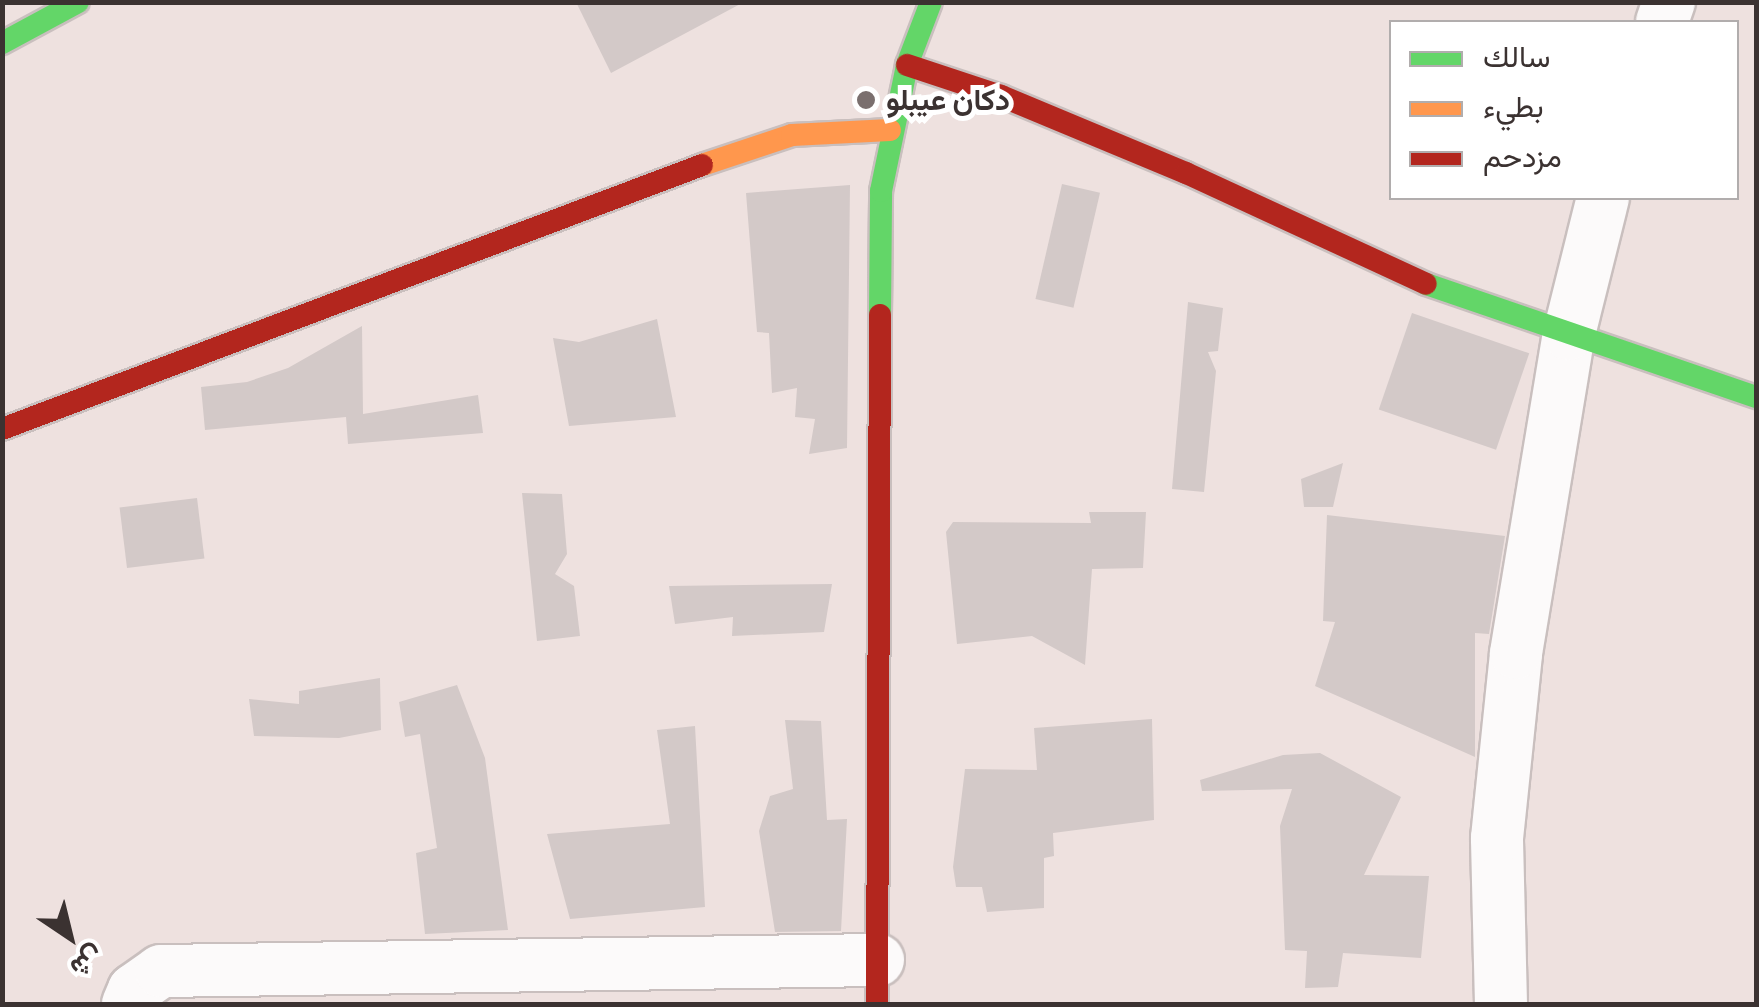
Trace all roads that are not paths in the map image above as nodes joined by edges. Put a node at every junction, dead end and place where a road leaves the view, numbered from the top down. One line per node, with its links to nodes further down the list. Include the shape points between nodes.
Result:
1 (78, 2): 3 (street)
2 (931, 2): 4 (street)
3 (2, 43)
4 (907, 65): 5 (street); 7 (street, via 1186,173 1442,292)
5 (890, 130): 9 (street, via 792,134 642,184); 10 (street, via 881,191)
6 (1602, 200): 7 (street)
7 (1569, 334): 8 (street); 12 (street, via 1514,671 1497,838)
8 (1756, 397)
9 (2, 429)
10 (878, 982): 11 (street, via 161,971 134,990)
11 (128, 1004)
12 (1509, 1004)

